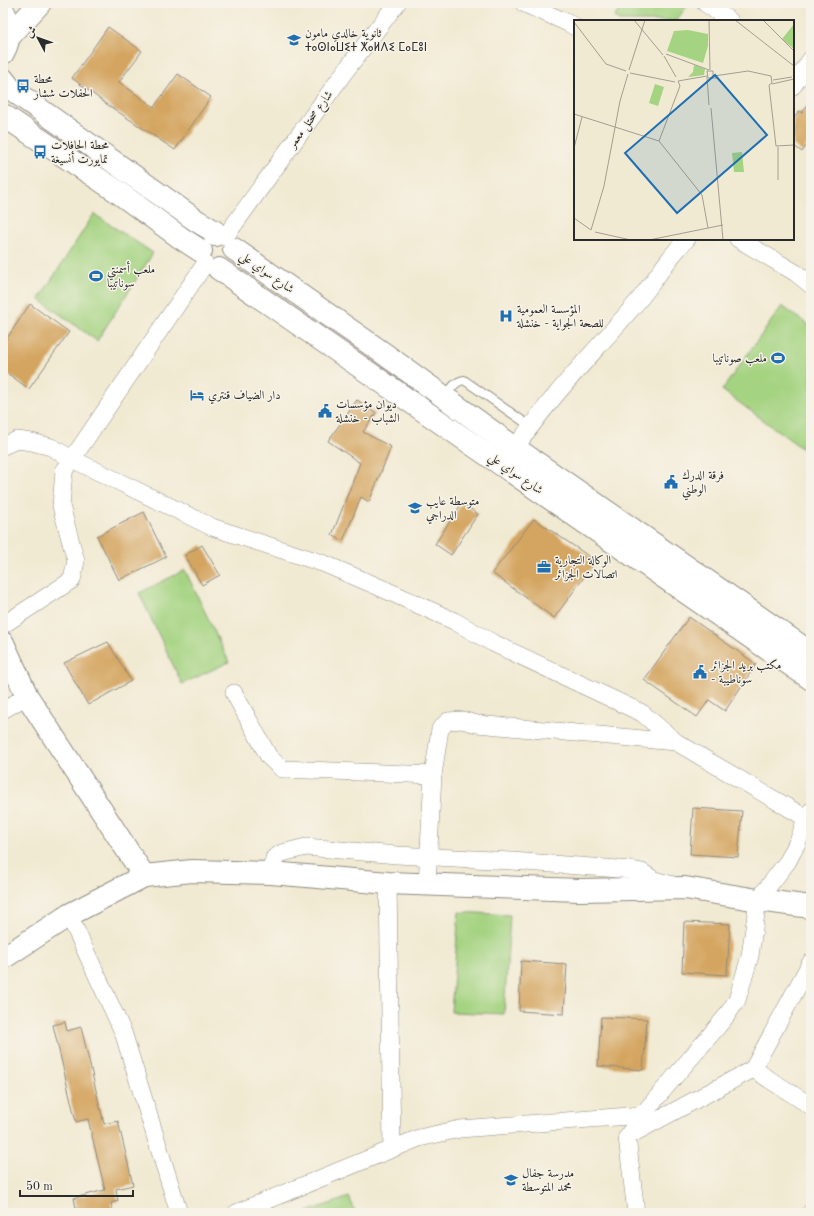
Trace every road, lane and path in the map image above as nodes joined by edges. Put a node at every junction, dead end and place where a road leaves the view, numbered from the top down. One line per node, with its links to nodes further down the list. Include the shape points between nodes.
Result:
1 (40, 3): 8 (main road)
2 (397, 3): 15 (street, شارع صحتل معمر)
3 (524, 3): 7 (street)
4 (705, 3): 6 (street)
5 (6, 8): 8 (main road)
6 (729, 20)
7 (574, 26)
8 (6, 46)
9 (811, 59): 11 (street)
10 (3, 79): 15 (main road, شارع سواي علي, via 11,89 214,231)
11 (794, 84)
12 (3, 115): 15 (main road, شارع سواي علي, via 180,238)
13 (686, 240): 18 (street)
14 (740, 240): 16 (street, via 796,273)
15 (217, 251): 17 (main road, شارع سواي علي, via 383,353); 20 (main road, شارع سواي علي, via 451,428); 21 (street, شارع صحتل معمر)
16 (811, 285)
17 (445, 398): 18 (lane, via 455,385 464,380); 20 (main road, شارع سواي علي)
18 (530, 426): 20 (street)
19 (3, 446): 21 (street, via 17,440 32,442 51,447)
20 (509, 457): 22 (main road, شارع سواي علي)
21 (72, 459): 23 (street, شارع صحتل معمر, via 64,471 61,506 76,561 72,580); 30 (street, via 212,527 325,564 454,621 493,643 642,713)
22 (734, 613): 25 (main road, شارع سواي علي); 26 (main road, شارع سواي علي)
23 (3, 625)
24 (3, 643): 28 (main road)
25 (811, 653)
26 (811, 679)
27 (234, 693): 31 (street, via 269,757 282,769)
28 (27, 696): 29 (street); 35 (main road)
29 (3, 710)
30 (676, 742): 31 (street, via 477,724 462,720 448,721 440,728); 32 (street)
31 (433, 775): 33 (street)
32 (809, 815): 39 (street, via 788,861)
33 (428, 857): 34 (street, via 306,847 287,851 274,858); 37 (street); 38 (street, via 632,870 642,872 654,880)
34 (272, 873): 35 (main road, via 192,871); 36 (main road)
35 (144, 876): 41 (main road)
36 (388, 883): 37 (main road); 48 (street)
37 (427, 885): 38 (main road, via 580,890)
38 (684, 888): 39 (main road)
39 (758, 900): 40 (main road); 46 (street, via 750,956 737,1000 724,1019)
40 (811, 907)
41 (69, 915): 42 (main road); 49 (street, via 123,1032)
42 (3, 958)
43 (811, 962): 44 (street)
44 (753, 1069): 45 (street); 47 (street)
45 (811, 1106)
46 (642, 1115): 47 (street); 48 (street, via 460,1129 419,1138)
47 (627, 1137): 51 (street)
48 (392, 1148): 50 (street)
49 (179, 1213)
50 (236, 1213)
51 (636, 1213)

